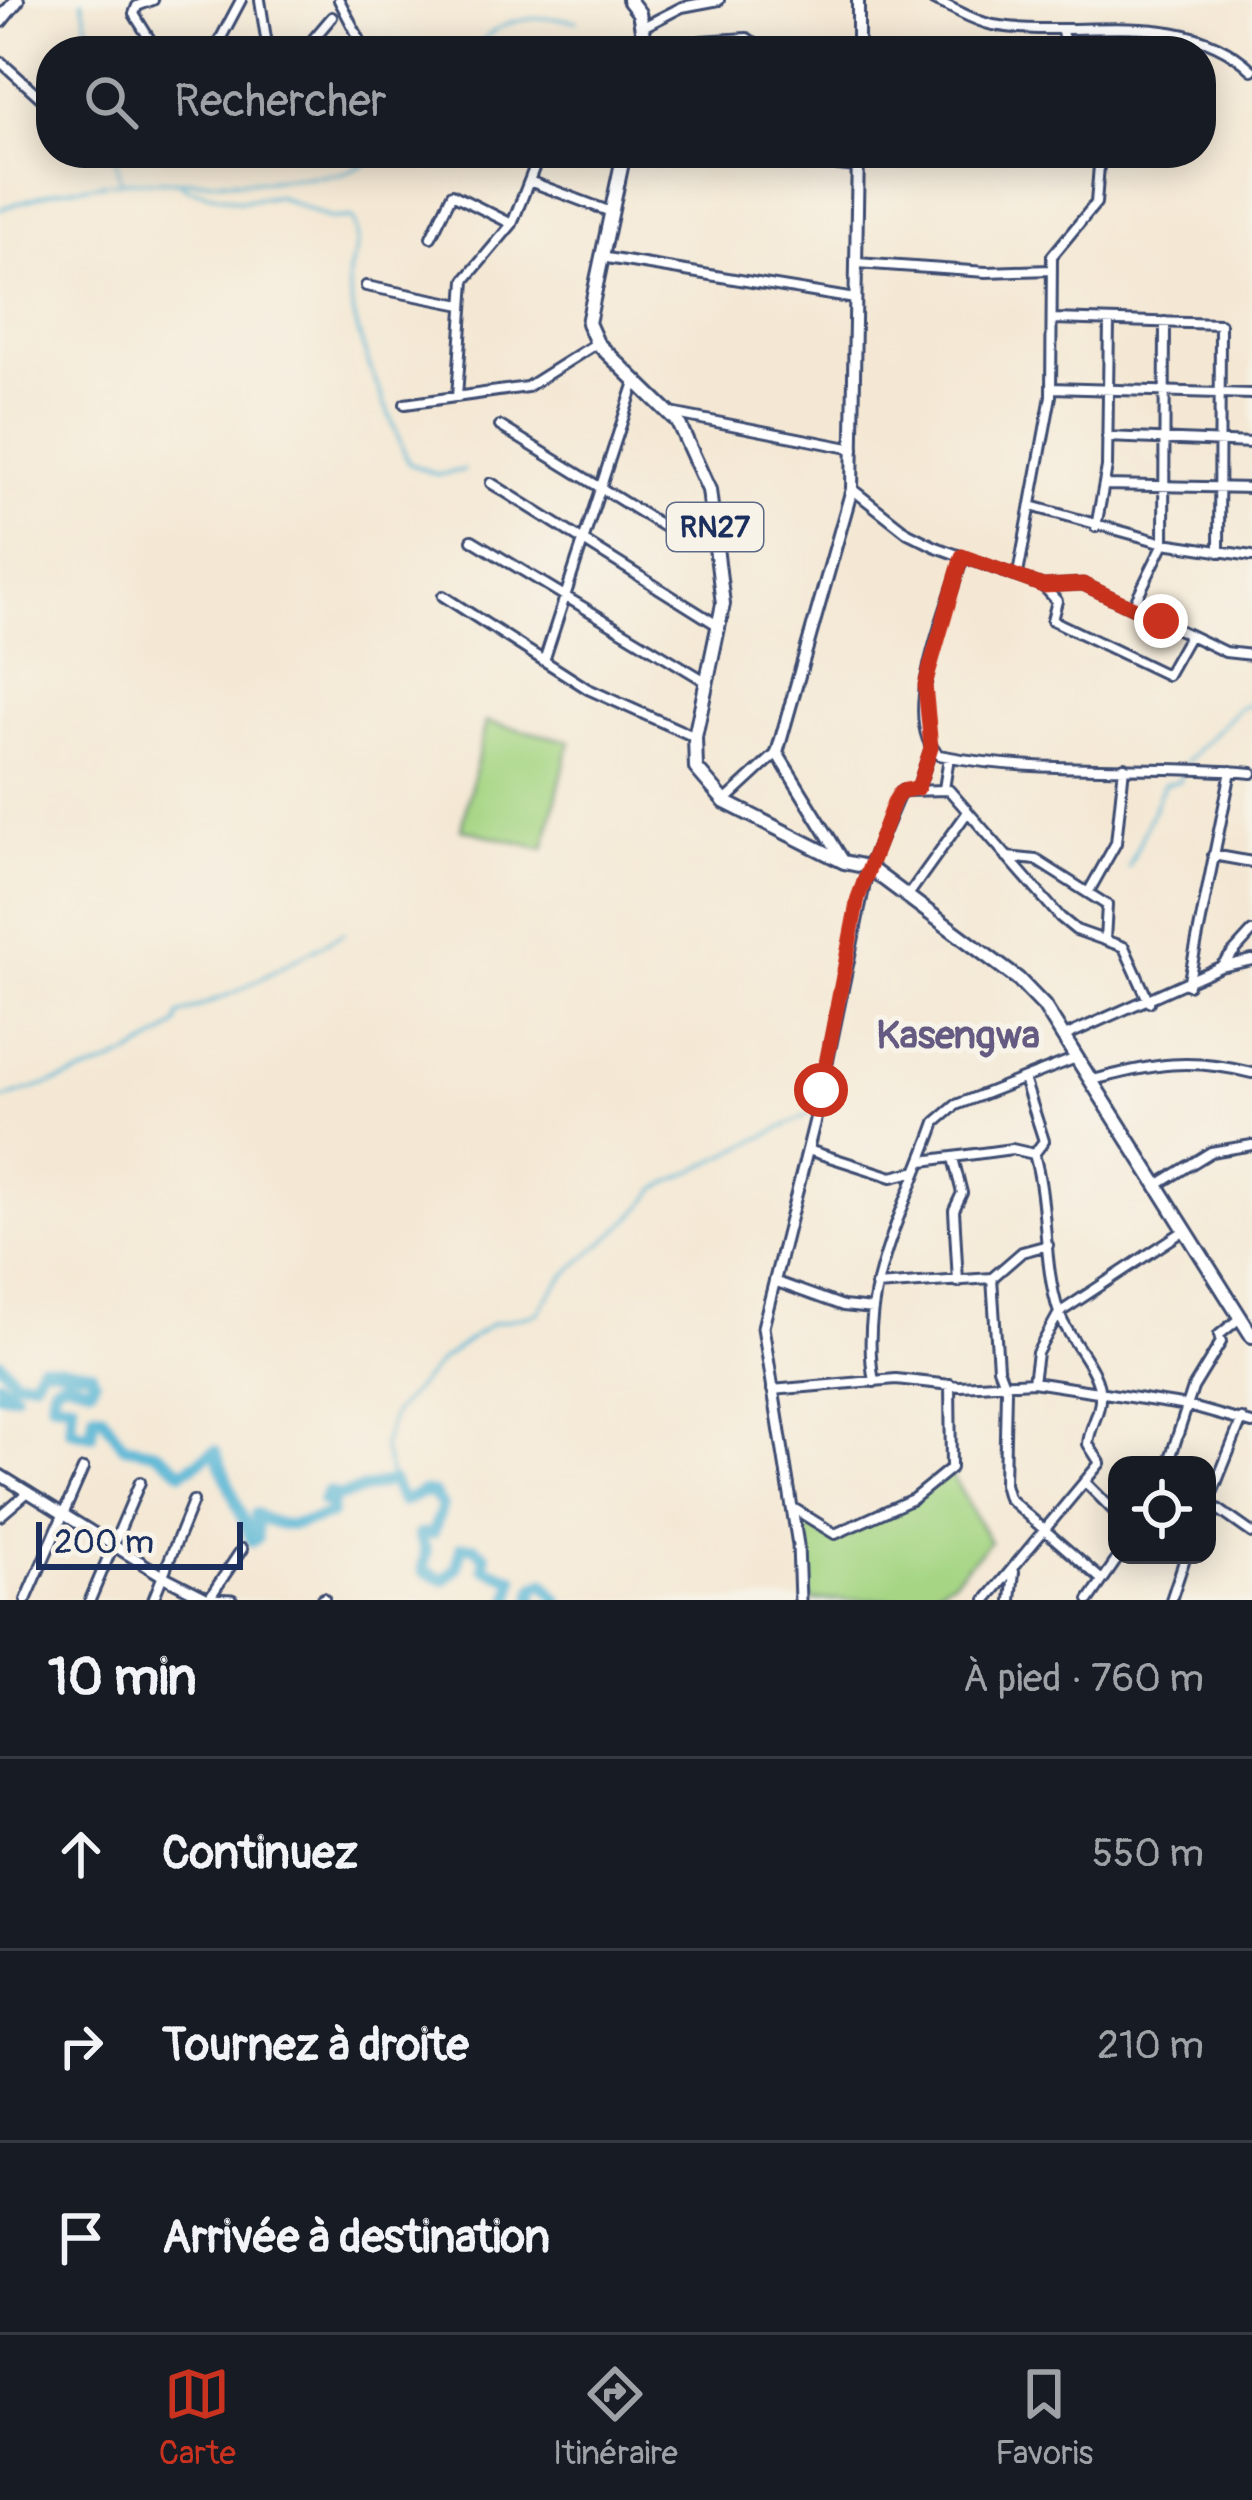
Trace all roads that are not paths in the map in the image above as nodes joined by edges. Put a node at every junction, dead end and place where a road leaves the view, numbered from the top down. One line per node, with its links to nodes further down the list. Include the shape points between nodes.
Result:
1 (17, 0): 11 (main road)
2 (153, 0): 14 (street, via 134,14)
3 (241, 0): 15 (street)
4 (260, 0): 16 (street)
5 (339, 0): 18 (street)
6 (629, 0): 12 (main road)
7 (719, 0): 12 (street)
8 (858, 0): 19 (main road)
9 (933, 0): 13 (street, via 987,24)
10 (332, 17): 17 (street)
11 (0, 22)
12 (642, 26)
13 (1061, 29): 20 (street); 21 (street)
14 (148, 36)
15 (222, 36)
16 (266, 36)
17 (316, 36)
18 (358, 36)
19 (858, 36)
20 (1063, 36)
21 (1185, 36)
22 (1216, 44): 24 (street)
23 (0, 62): 25 (street)
24 (1252, 70)
25 (36, 94)
26 (534, 168): 30 (street)
27 (621, 168): 31 (main road)
28 (859, 168): 36 (main road)
29 (1099, 168): 34 (street, via 1096,202)
30 (530, 181): 31 (street); 32 (street)
31 (610, 212): 35 (main road)
32 (512, 224): 33 (street, via 452,194); 42 (street, via 465,280)
33 (431, 237)
34 (1052, 256): 37 (street); 38 (street)
35 (600, 257): 41 (street); 46 (main road, via 588,323)
36 (856, 263): 38 (street); 41 (main road)
37 (1052, 270): 38 (street); 40 (street)
38 (1035, 271): 40 (street)
39 (366, 286): 42 (street)
40 (1052, 289): 43 (street)
41 (855, 299): 61 (main road)
42 (462, 305): 53 (street)
43 (1053, 319): 44 (street); 48 (street)
44 (1109, 321): 45 (street); 49 (street)
45 (1165, 322): 50 (street); 51 (street, via 1220,324)
46 (598, 344): 47 (main road, RN27); 53 (street, via 527,387)
47 (636, 379): 55 (main road, RN27); 65 (street)
48 (1051, 388): 49 (street); 69 (street)
49 (1107, 389): 50 (street); 57 (street)
50 (1165, 392): 51 (street); 58 (street)
51 (1220, 393): 52 (street); 59 (street)
52 (1252, 394)
53 (457, 397): 54 (street)
54 (405, 404)
55 (670, 412): 61 (street); 73 (main road, RN27, via 698,460)
56 (500, 426): 65 (street)
57 (1107, 437): 58 (street); 63 (street)
58 (1164, 440): 59 (street); 64 (street)
59 (1220, 442): 60 (street); 66 (street)
60 (1252, 443)
61 (854, 449): 68 (main road)
62 (491, 483): 72 (street)
63 (1105, 485): 64 (street); 70 (street)
64 (1164, 486): 66 (street); 74 (street)
65 (599, 487): 72 (street); 73 (street, via 671,531)
66 (1220, 488): 67 (street); 75 (street)
67 (1252, 488)
68 (852, 489): 76 (street, via 908,533); 90 (main road)
69 (1031, 506): 70 (street); 78 (street)
70 (1096, 527): 74 (street)
71 (472, 540): 81 (street)
72 (582, 541): 81 (street); 83 (street)
73 (718, 543): 83 (main road, RN27)
74 (1164, 543): 75 (street); 82 (street)
75 (1220, 552): 77 (street)
76 (962, 556): 78 (street); 89 (street, via 925,685)
77 (1252, 556)
78 (1018, 574): 79 (street)
79 (1043, 586): 82 (street, via 1068,580); 84 (street, via 1057,601 1052,620 1167,675)
80 (443, 596): 86 (street)
81 (563, 598): 86 (street); 87 (street)
82 (1133, 606): 84 (street)
83 (720, 626): 87 (main road, RN27)
84 (1189, 636): 85 (street)
85 (1252, 655)
86 (544, 662): 88 (street)
87 (707, 682): 88 (main road, RN27)
88 (695, 737): 97 (main road, via 696,768)
89 (931, 748): 91 (street); 95 (street)
90 (777, 753): 97 (street); 101 (main road)
91 (949, 757): 92 (street); 96 (street)
92 (1124, 767): 93 (street); 104 (street, via 1116,843)
93 (1231, 771): 94 (street); 99 (street)
94 (1252, 773)
95 (918, 788): 96 (street); 103 (street, via 894,802)
96 (944, 789): 98 (street)
97 (725, 802): 101 (main road)
98 (967, 813): 100 (street); 105 (street)
99 (1213, 855): 102 (street); 110 (street)
100 (1007, 857): 104 (street, via 1036,860); 107 (street, via 1060,917)
101 (844, 862): 103 (main road)
102 (1252, 862)
103 (868, 867): 105 (main road); 118 (street)
104 (1088, 893): 107 (street, via 1107,905)
105 (909, 894): 112 (main road, via 1018,979)
106 (1252, 932): 109 (street)
107 (1105, 940): 111 (street, via 1124,947)
108 (1252, 960): 109 (street)
109 (1220, 967): 110 (street)
110 (1188, 986): 111 (street)
111 (1149, 1002): 112 (street)
112 (1066, 1036): 113 (main road)
113 (1078, 1057): 115 (street); 116 (main road)
114 (1252, 1073): 116 (street, via 1153,1062)
115 (1024, 1079): 119 (street, via 1044,1141); 121 (street, via 956,1105 936,1122)
116 (1093, 1080): 123 (main road)
117 (1252, 1145): 123 (street, via 1211,1152)
118 (808, 1150): 122 (street, via 892,1177); 127 (street)
119 (1034, 1154): 120 (street, via 1012,1149); 125 (street)
120 (953, 1158): 121 (street); 128 (street, via 962,1193 954,1210)
121 (923, 1161): 122 (street)
122 (913, 1172): 129 (street)
123 (1159, 1184): 124 (main road)
124 (1186, 1229): 132 (street); 133 (main road)
125 (1048, 1245): 126 (street, via 1022,1252); 132 (street)
126 (992, 1278): 128 (street); 137 (street)
127 (772, 1280): 131 (street); 139 (street, via 764,1327)
128 (958, 1282): 129 (street)
129 (876, 1286): 131 (street)
130 (1252, 1303): 133 (street)
131 (873, 1309): 136 (street)
132 (1059, 1313): 135 (street, via 1037,1353); 140 (street)
133 (1238, 1316): 134 (main road); 141 (street, via 1219,1335)
134 (1252, 1336)
135 (1033, 1382): 137 (street); 140 (street)
136 (874, 1383): 138 (street); 139 (street)
137 (1001, 1383): 138 (street); 158 (street, via 1004,1484)
138 (950, 1384): 153 (street, via 951,1468 932,1486 836,1534)
139 (772, 1390): 153 (street)
140 (1099, 1390): 141 (street); 149 (street, via 1088,1444 1099,1468)
141 (1188, 1406): 142 (street); 144 (street)
142 (1241, 1419): 143 (street); 147 (street)
143 (1252, 1424)
144 (1171, 1456)
145 (83, 1469): 155 (street)
146 (0, 1475): 150 (street)
147 (1216, 1481)
148 (140, 1482): 159 (street)
149 (1088, 1484): 152 (street); 158 (street)
150 (29, 1491): 155 (street); 156 (street)
151 (193, 1501): 164 (street)
152 (1108, 1505)
153 (793, 1508): 171 (street)
154 (1216, 1509): 157 (street)
155 (63, 1511): 159 (street); 166 (street)
156 (0, 1516)
157 (1252, 1533)
158 (1044, 1534): 163 (street); 165 (street)
159 (113, 1542): 164 (street); 167 (street)
160 (242, 1549): 169 (street)
161 (1114, 1564): 165 (street)
162 (1181, 1564): 175 (street)
163 (1015, 1572): 172 (street); 173 (street)
164 (163, 1576): 168 (street); 169 (street)
165 (1102, 1580): 174 (street)
166 (26, 1600)
167 (90, 1600)
168 (153, 1600)
169 (208, 1600): 170 (street)
170 (232, 1600)
171 (800, 1600)
172 (986, 1600)
173 (1011, 1600)
174 (1089, 1600)
175 (1171, 1600)

